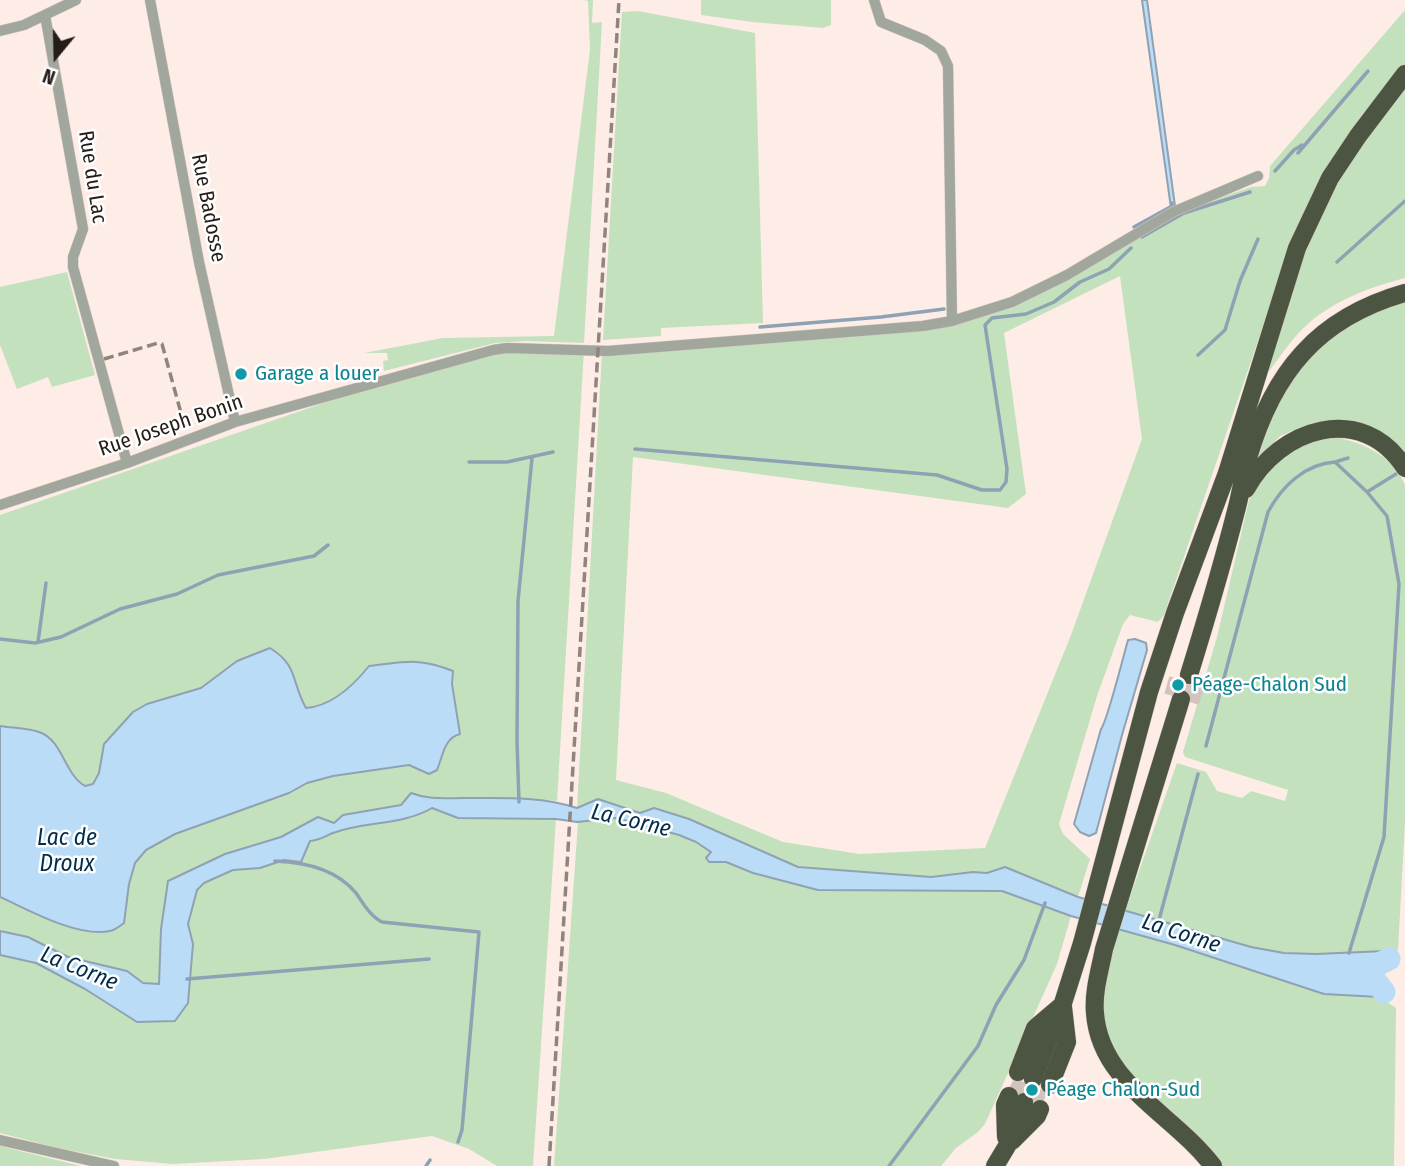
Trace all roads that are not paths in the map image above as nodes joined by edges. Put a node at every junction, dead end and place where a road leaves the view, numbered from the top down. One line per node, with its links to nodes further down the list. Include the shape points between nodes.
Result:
1 (76, 0): 4 (street)
2 (150, 0): 12 (street, Rue Badosse, via 199,262)
3 (874, 0): 11 (street, via 881,22 925,40 941,51 948,66)
4 (63, 4): 5 (street)
5 (45, 15): 6 (street); 13 (street, Rue du Lac, via 83,229 73,267)
6 (0, 31)
7 (1405, 75): 15 (highway, via 1342,158 1309,219)
8 (1258, 176): 11 (street, Rue Joseph Bonin, via 1173,212 1012,302)
9 (1405, 284): 15 (highway, via 1341,311 1300,342 1275,377)
10 (1405, 293): 17 (highway, via 1344,319 1300,355 1260,424)
11 (952, 321): 12 (street, Rue Joseph Bonin, via 608,351 508,348)
12 (235, 422): 13 (street, Rue Joseph Bonin)
13 (127, 463): 16 (street, Rue Joseph Bonin)
14 (1405, 468): 17 (highway, via 1369,437 1343,430 1315,431 1270,456 1248,484)
15 (1227, 473): 20 (highway, via 1174,613 1082,943)
16 (0, 505)
17 (1237, 508): 18 (highway)
18 (1189, 675)
19 (1181, 699): 25 (highway, via 1104,949 1095,1013 1106,1055 1127,1083)
20 (1033, 1079)
21 (1024, 1102): 24 (highway)
22 (0, 1140): 23 (street)
23 (114, 1166)
24 (995, 1166)
25 (1213, 1166)

